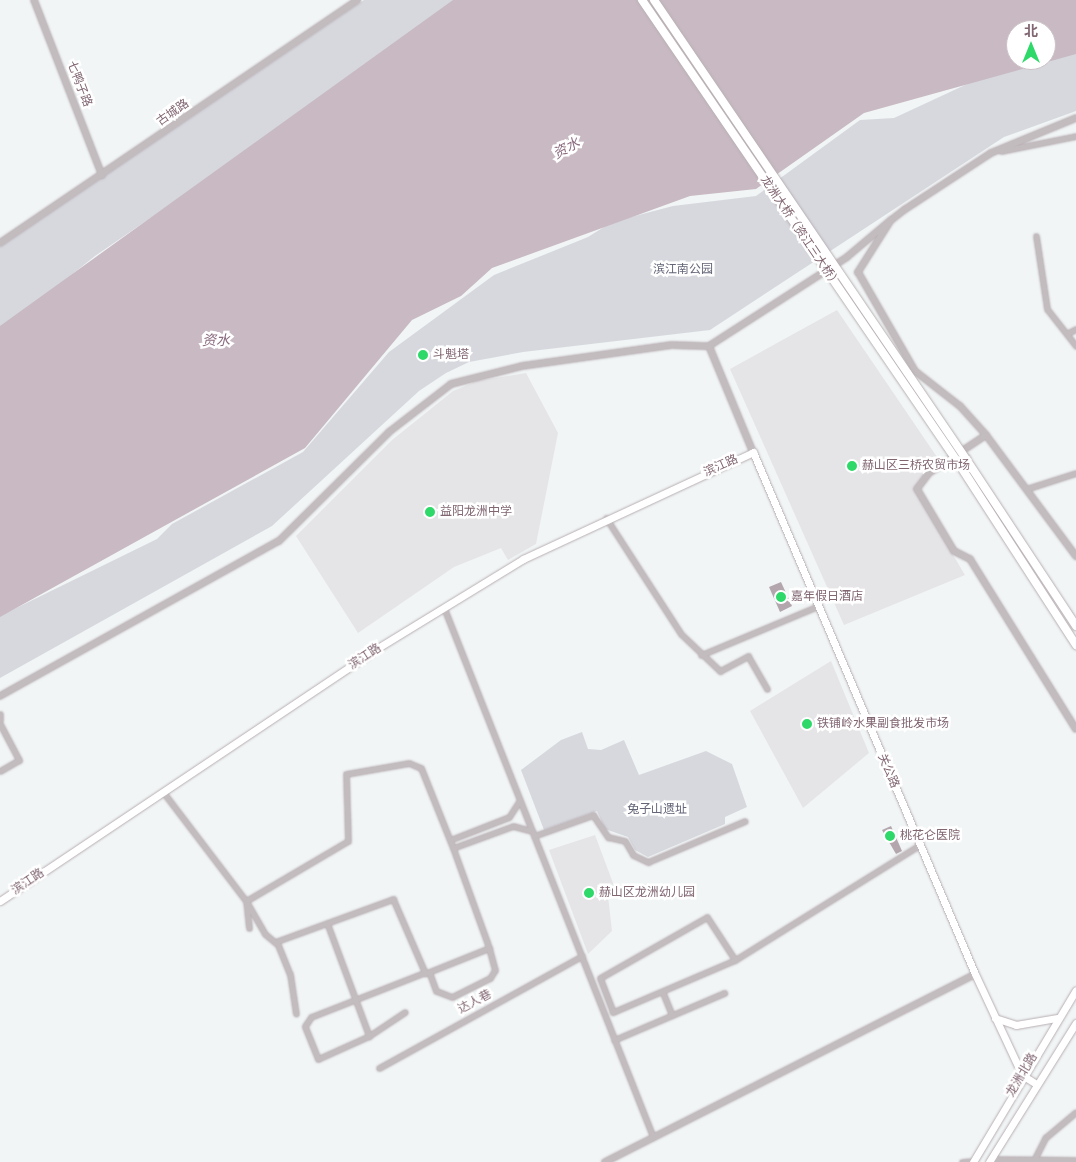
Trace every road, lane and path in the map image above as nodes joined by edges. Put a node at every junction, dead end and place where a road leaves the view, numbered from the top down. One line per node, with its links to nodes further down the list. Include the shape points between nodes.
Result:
1 (34, 0): 8 (street, 七鸭子路)
2 (357, 0): 8 (street, 古城路)
3 (642, 0): 25 (main road, 龙洲大桥（资江三大桥）, bridge, via 959,464)
4 (654, 0): 24 (main road, 龙洲大桥（资江三大桥）, bridge)
5 (1076, 118): 7 (street)
6 (1076, 136): 7 (street)
7 (991, 153): 9 (street)
8 (102, 175): 11 (street, 古城路)
9 (891, 220): 14 (street, via 847,256); 16 (street, via 862,263 859,280 916,371 960,406)
10 (1036, 236): 13 (street, via 1047,309)
11 (0, 243)
12 (1076, 329): 13 (street)
13 (1068, 333): 15 (street)
14 (709, 346): 17 (street); 28 (street, via 672,345 522,366 451,384 389,432 279,541)
15 (1076, 346)
16 (986, 435): 19 (street); 31 (street, via 929,474 917,489 954,551 970,559)
17 (753, 452): 20 (main road, 滨江路); 22 (main road, 关公路)
18 (1076, 473): 19 (street)
19 (1026, 489): 21 (street)
20 (606, 517): 23 (main road, 滨江路, via 523,559); 26 (street, via 681,634)
21 (1076, 556)
22 (818, 606): 26 (street); 38 (main road, 关公路)
23 (444, 608): 33 (main road, 滨江路); 34 (street)
24 (1076, 626)
25 (1076, 645)
26 (701, 655): 27 (street, via 720,671 748,656)
27 (767, 689)
28 (0, 696)
29 (0, 714): 30 (street)
30 (0, 722): 32 (street, via 19,760)
31 (1076, 730)
32 (0, 771)
33 (163, 792): 40 (main road, 滨江路); 41 (street)
34 (520, 800): 36 (street); 37 (street, via 509,817)
35 (745, 821): 36 (street, via 648,862 633,855 625,841 608,837 594,815)
36 (533, 834): 39 (street, via 513,826); 46 (street)
37 (450, 840): 39 (street); 41 (street, via 421,768 409,763 346,774 348,841)
38 (920, 845): 47 (street); 49 (main road, 关公路)
39 (453, 848): 45 (street)
40 (0, 901)
41 (246, 901): 43 (street); 44 (street)
42 (327, 923): 44 (street); 48 (street, via 393,899); 53 (street)
43 (249, 928)
44 (275, 942): 55 (street, via 290,974)
45 (489, 948): 48 (street); 48 (street, via 495,970 490,978 452,997 436,991)
46 (582, 956): 61 (street); 62 (street, 达人巷)
47 (735, 960): 51 (street); 51 (street, via 707,917 600,978 613,1012)
48 (426, 972): 53 (street)
49 (975, 974): 57 (main road, 关公路); 66 (street)
50 (1076, 990): 58 (main road, 龙洲北路)
51 (663, 993): 56 (street)
52 (724, 993): 56 (street)
53 (356, 1000): 60 (street); 60 (street, via 311,1017 305,1026 318,1059)
54 (405, 1012): 60 (street)
55 (296, 1014)
56 (672, 1015): 61 (street)
57 (996, 1018): 58 (main road, via 1030,1025); 63 (main road, 关公路)
58 (1057, 1018): 63 (main road, 龙洲北路)
59 (1076, 1023): 64 (main road, 龙洲北路)
60 (369, 1036)
61 (614, 1040): 66 (street)
62 (379, 1068)
63 (1022, 1075): 64 (main road); 69 (main road, 龙洲北路)
64 (1035, 1083): 70 (main road, 龙洲北路)
65 (1076, 1112): 67 (street, via 1045,1138)
66 (653, 1138): 71 (street)
67 (1034, 1160): 68 (street); 70 (street)
68 (1076, 1160)
69 (974, 1161): 72 (street)
70 (989, 1161)
71 (606, 1162)
72 (962, 1162)

